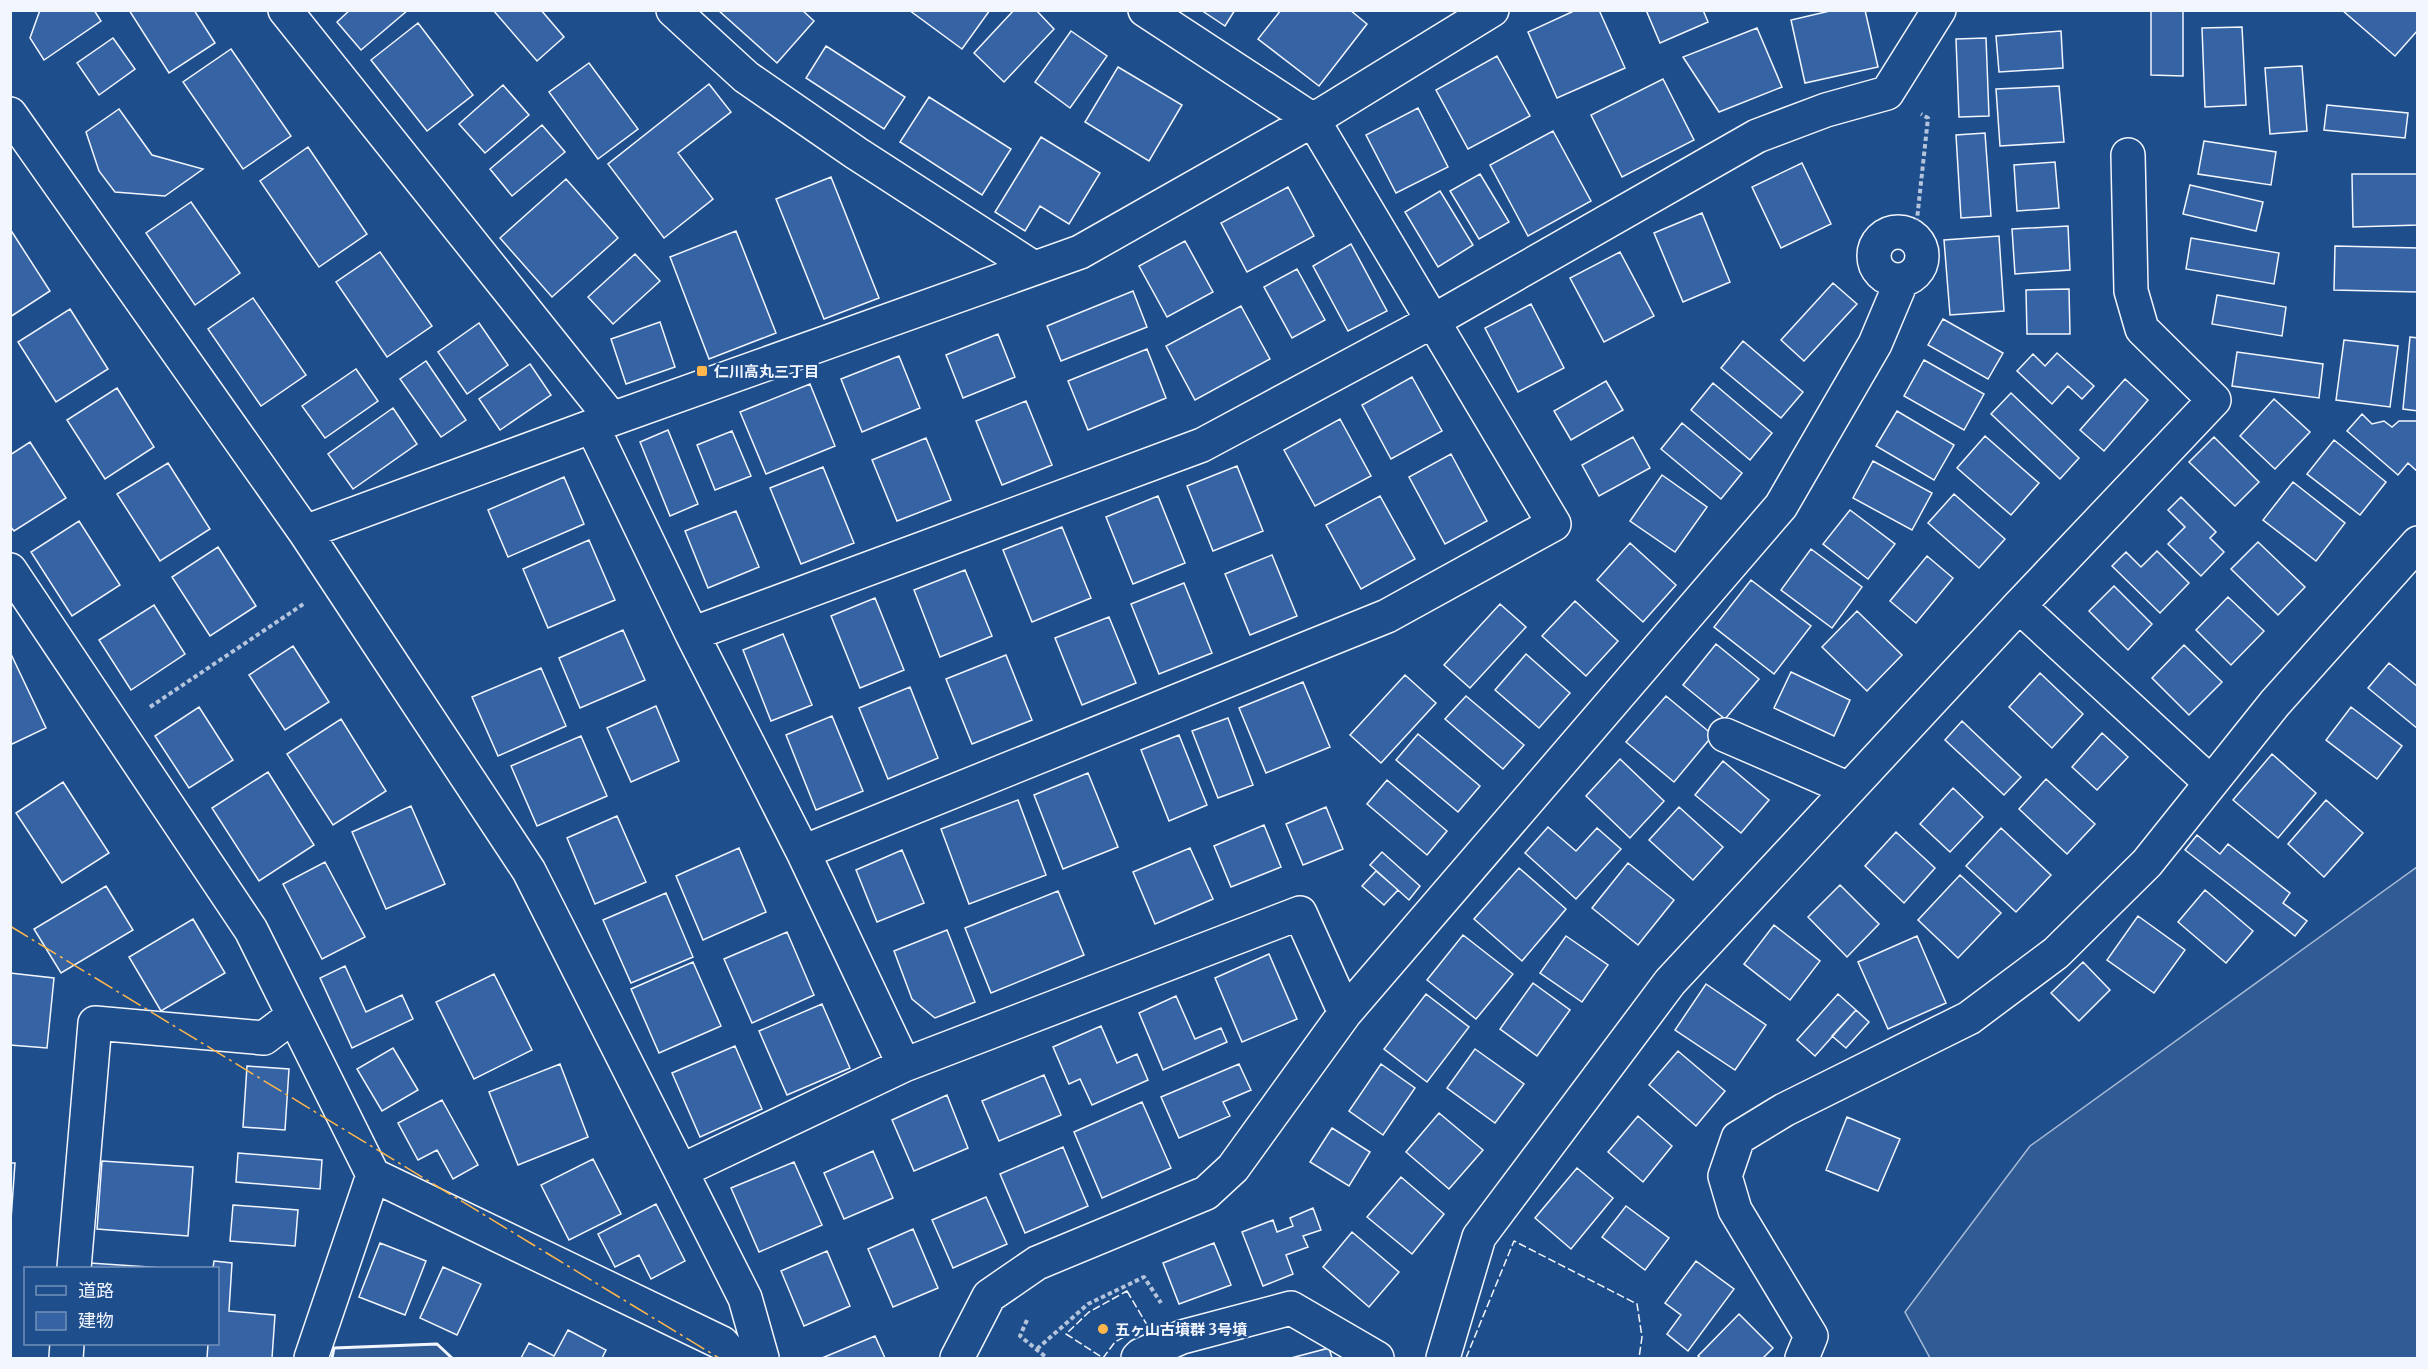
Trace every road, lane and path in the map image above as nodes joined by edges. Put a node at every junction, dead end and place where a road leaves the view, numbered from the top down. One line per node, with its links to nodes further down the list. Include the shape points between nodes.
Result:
1 (285, 10): 13 (street)
2 (673, 10): 11 (street, via 746,77)
3 (1145, 10): 8 (street)
4 (1492, 10): 8 (street)
5 (1939, 10): 6 (street)
6 (1887, 93): 10 (path, via 1928,118); 12 (street, via 1826,110 1757,136)
7 (10, 114): 14 (street)
8 (1313, 120): 11 (street, via 1080,252); 12 (street)
9 (2128, 155): 18 (street, via 2131,291 2142,329 2214,400)
10 (1915, 238): 25 (street, via 1902,231 1888,233 1877,242 1873,258 1877,269 1885,277 1902,280 1875,344 1781,506)
11 (1034, 268): 13 (street)
12 (1433, 321): 19 (street, via 1202,445); 24 (street, via 1554,524 1387,616)
13 (602, 422): 14 (street); 19 (street)
14 (305, 532): 17 (street)
15 (2418, 543): 22 (street, via 2275,703)
16 (10, 570): 20 (street)
17 (337, 582): 20 (path); 28 (street, via 530,871)
18 (2019, 606): 22 (street); 23 (street)
19 (692, 634): 24 (street)
20 (117, 729): 26 (street, via 251,930)
21 (1725, 735): 23 (street)
22 (2211, 783): 40 (street, via 2147,863 2056,953 1969,1018 1784,1110 1738,1138 1725,1176 1736,1210 1811,1336)
23 (1849, 789): 39 (street, via 1670,982 1479,1237)
24 (803, 852): 27 (street)
25 (1345, 1013): 27 (street, via 1300,913); 36 (street, via 1233,1168 1206,1193 1037,1263 989,1296)
26 (293, 1016): 29 (street); 30 (street, via 264,1038 95,1023)
27 (904, 1065): 28 (street)
28 (681, 1171): 35 (street, via 745,1298)
29 (373, 1174): 33 (street); 34 (street, via 722,1343)
30 (74, 1267)
31 (1144, 1277): 32 (path, via 1088,1304)
32 (1036, 1349)
33 (311, 1359)
34 (735, 1359)
35 (762, 1359)
36 (957, 1359)
37 (1138, 1359): 38 (street, via 1182,1337 1291,1308)
38 (1377, 1359)
39 (1443, 1359)
40 (1802, 1359)

